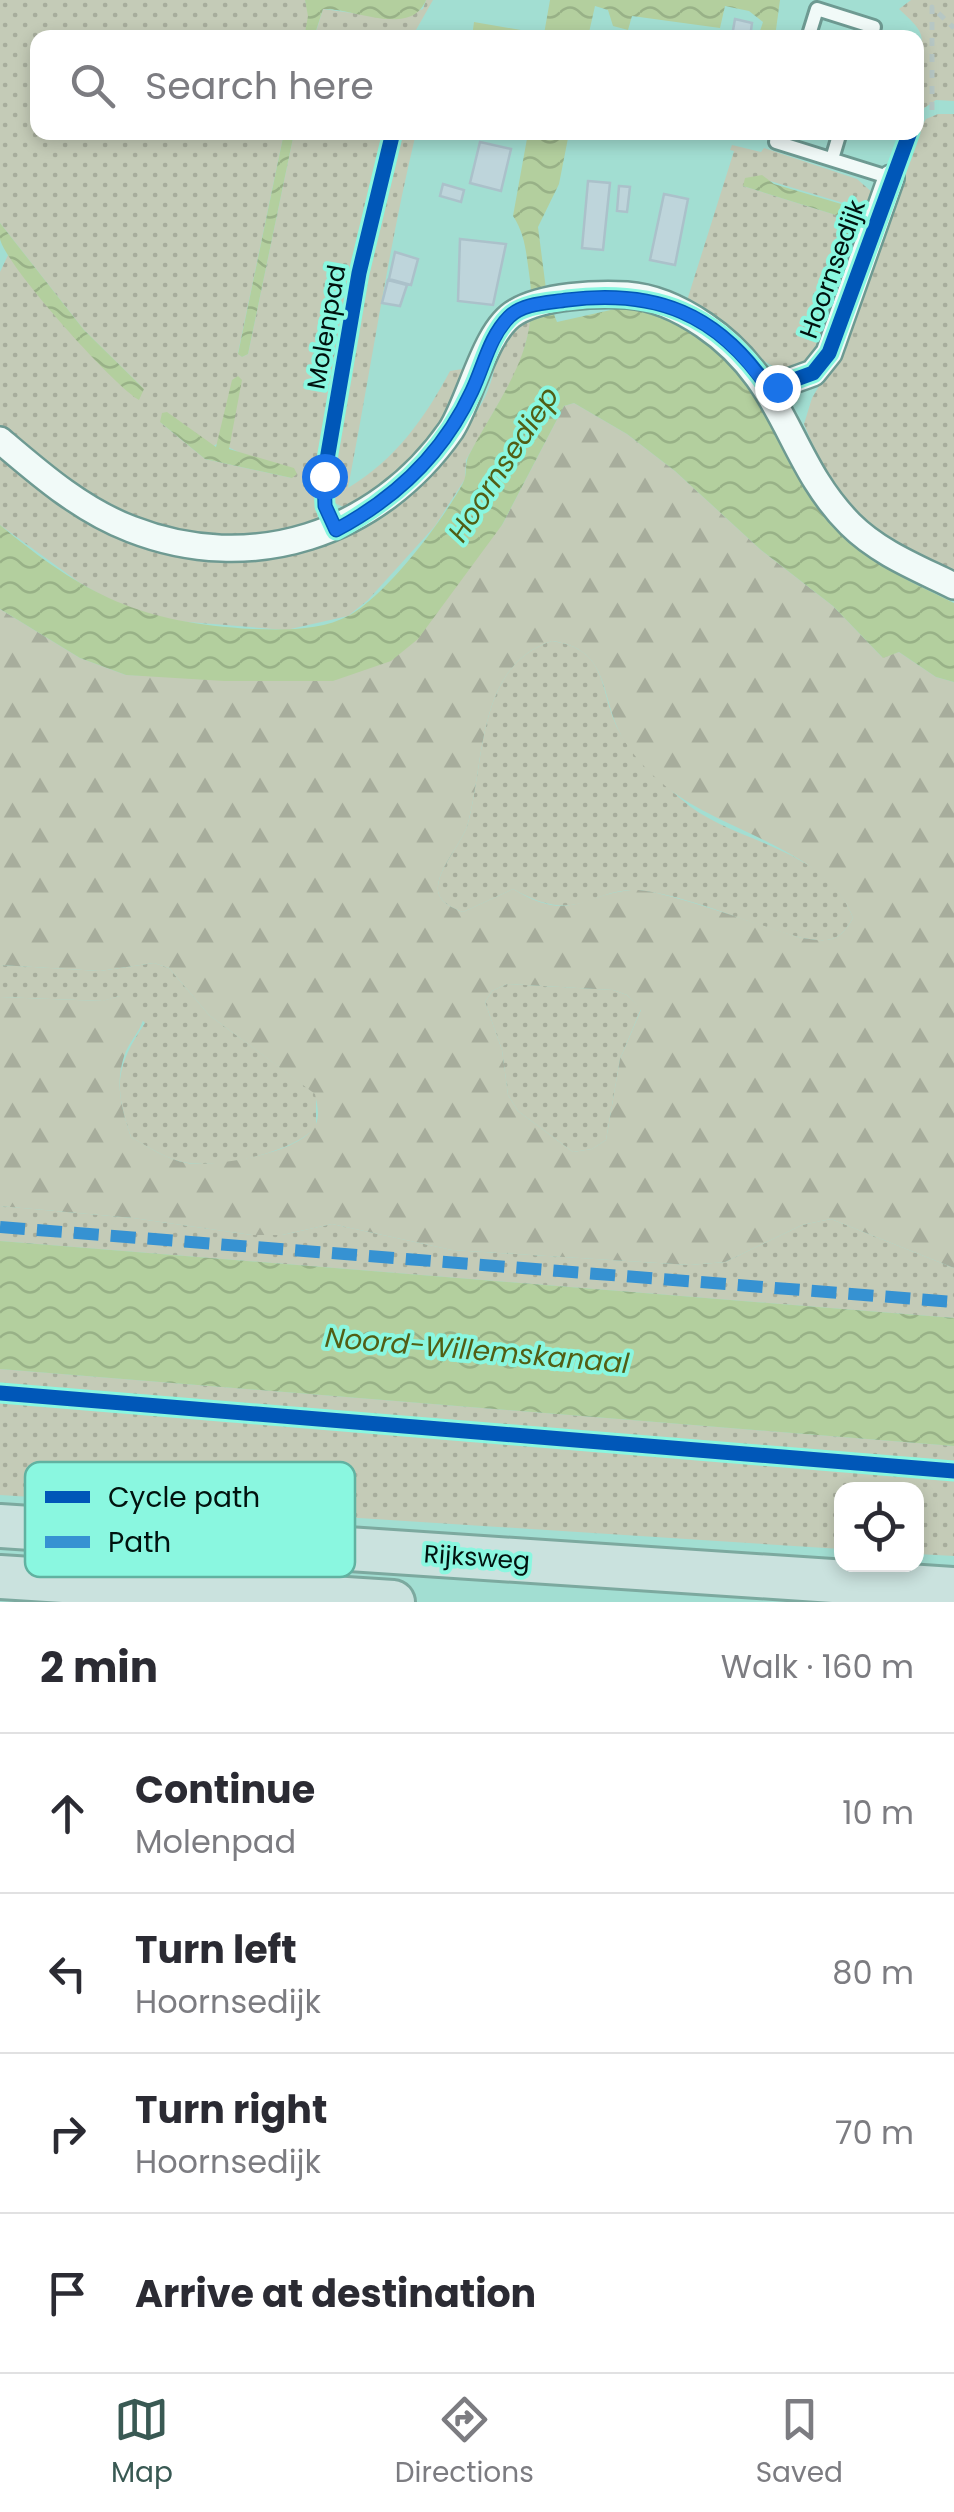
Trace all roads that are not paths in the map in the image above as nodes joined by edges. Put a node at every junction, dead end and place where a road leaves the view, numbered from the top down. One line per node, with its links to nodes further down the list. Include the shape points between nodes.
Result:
1 (810, 30): 2 (lane, via 817,9)
2 (873, 30)
3 (776, 140): 5 (lane)
4 (838, 140): 5 (lane)
5 (832, 159): 6 (lane)
6 (891, 178): 7 (street, Hoornsedijk, via 829,354 813,373)
7 (768, 389): 8 (street, via 732,344 671,306 628,295 515,312 499,330 453,426 411,478 366,514 290,544 260,548 192,545 129,529 60,490); 9 (street, via 850,525 886,552)
8 (0, 440)
9 (954, 586)
10 (0, 1526): 11 (highway, Rijksweg)
11 (25, 1528)
12 (355, 1549): 14 (highway, Rijksweg)
13 (0, 1577): 15 (highway)
14 (954, 1589)
15 (393, 1602)

